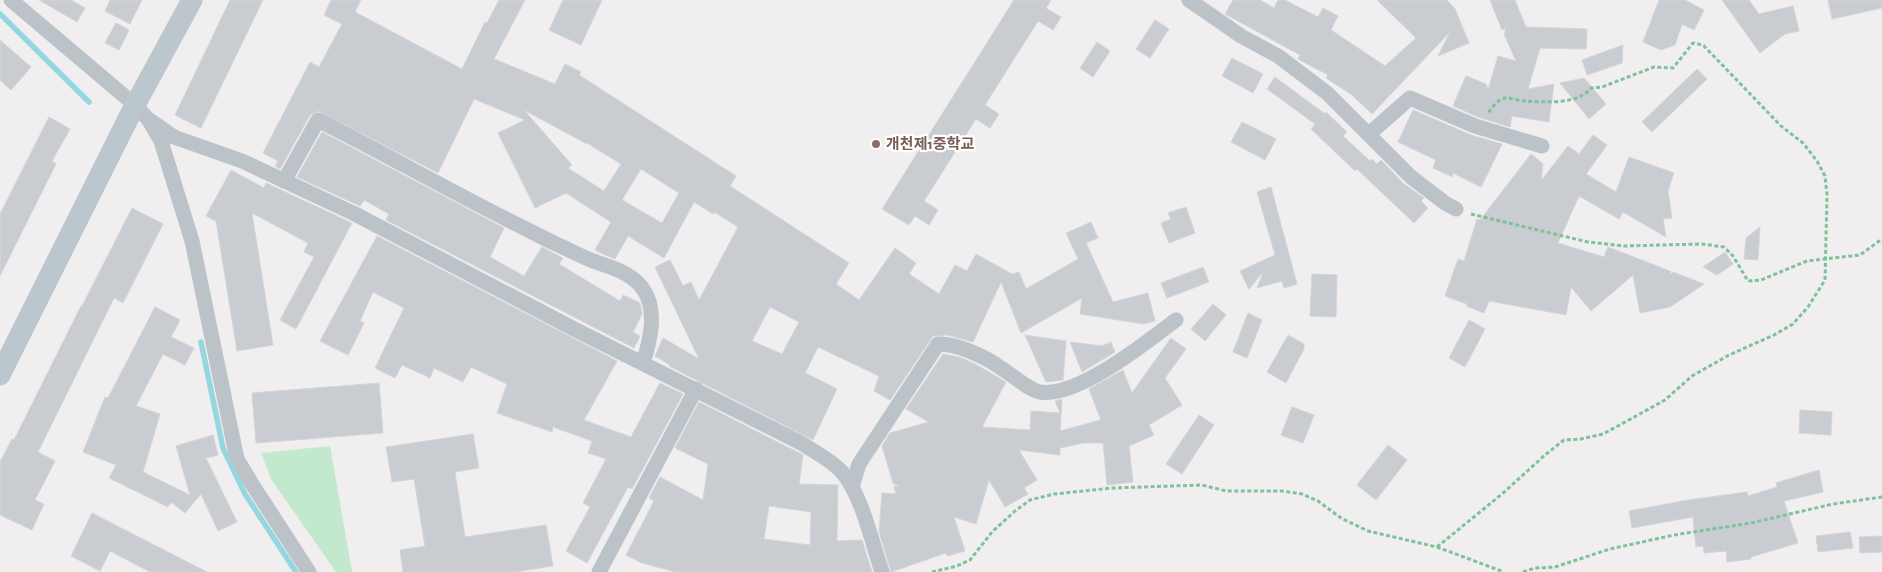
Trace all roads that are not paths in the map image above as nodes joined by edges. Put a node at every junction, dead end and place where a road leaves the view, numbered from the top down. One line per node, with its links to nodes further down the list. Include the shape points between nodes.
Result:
1 (11, 0): 4 (street)
2 (192, 0): 4 (main road)
3 (1189, 0): 5 (street, via 1303,74)
4 (142, 112): 7 (street, via 174,137 242,161); 11 (main road); 14 (street, via 161,141 192,241 237,459)
5 (1369, 134): 6 (street, via 1410,98 1475,126); 8 (street, via 1412,177)
6 (1542, 146)
7 (284, 181): 10 (street, via 355,214); 10 (street, via 318,120 529,231 635,278 650,303 649,342)
8 (1456, 210)
9 (1176, 320): 13 (street, via 1088,380 1058,391 1039,392 987,358 948,344 938,344 859,464)
10 (643, 363): 12 (street)
11 (0, 375)
12 (696, 389): 13 (street, via 801,443 841,471); 15 (street)
13 (852, 487): 16 (street)
14 (308, 572)
15 (599, 572)
16 (882, 572)

